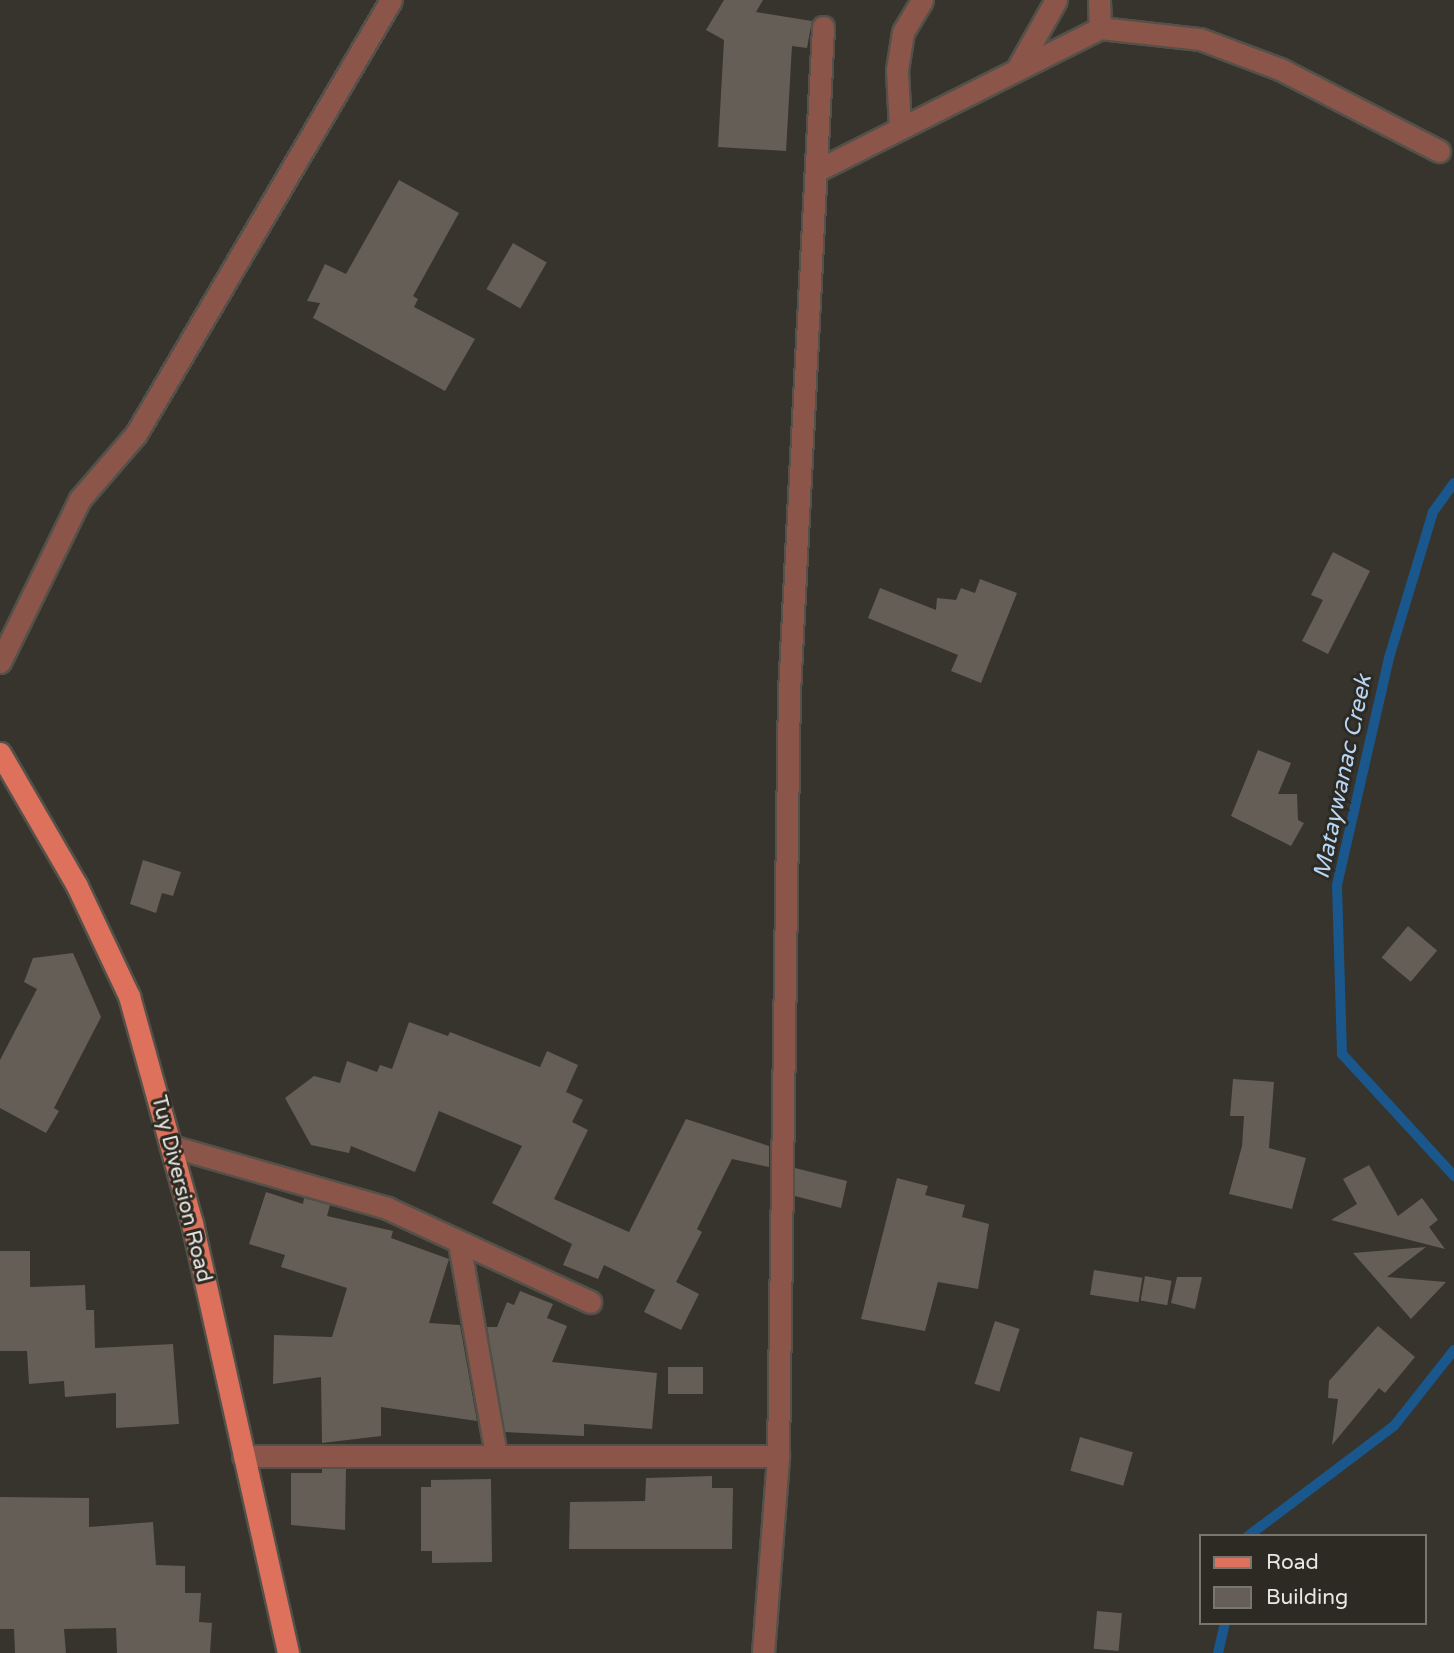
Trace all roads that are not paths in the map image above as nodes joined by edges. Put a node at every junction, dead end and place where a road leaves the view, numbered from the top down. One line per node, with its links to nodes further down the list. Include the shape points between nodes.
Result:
1 (391, 0): 11 (street, via 136,434 80,499)
2 (922, 0): 8 (street, via 903,32 897,70)
3 (1056, 0): 7 (street)
4 (1099, 0): 6 (street)
5 (823, 27): 10 (street)
6 (1100, 28): 7 (street); 9 (street, via 1200,40 1257,60)
7 (1017, 69): 8 (street)
8 (900, 129): 10 (street)
9 (1439, 151)
10 (816, 171): 18 (street, via 789,692)
11 (0, 662)
12 (0, 753): 13 (main road, Tuy Diversion Road, via 77,886 129,996)
13 (171, 1146): 14 (street, via 387,1209); 16 (main road, Tuy Diversion Road)
14 (459, 1243): 15 (street); 17 (street)
15 (590, 1302)
16 (243, 1456): 17 (street); 19 (main road, Tuy Diversion Road)
17 (496, 1456): 18 (street)
18 (778, 1456): 20 (street)
19 (288, 1653)
20 (763, 1653)

